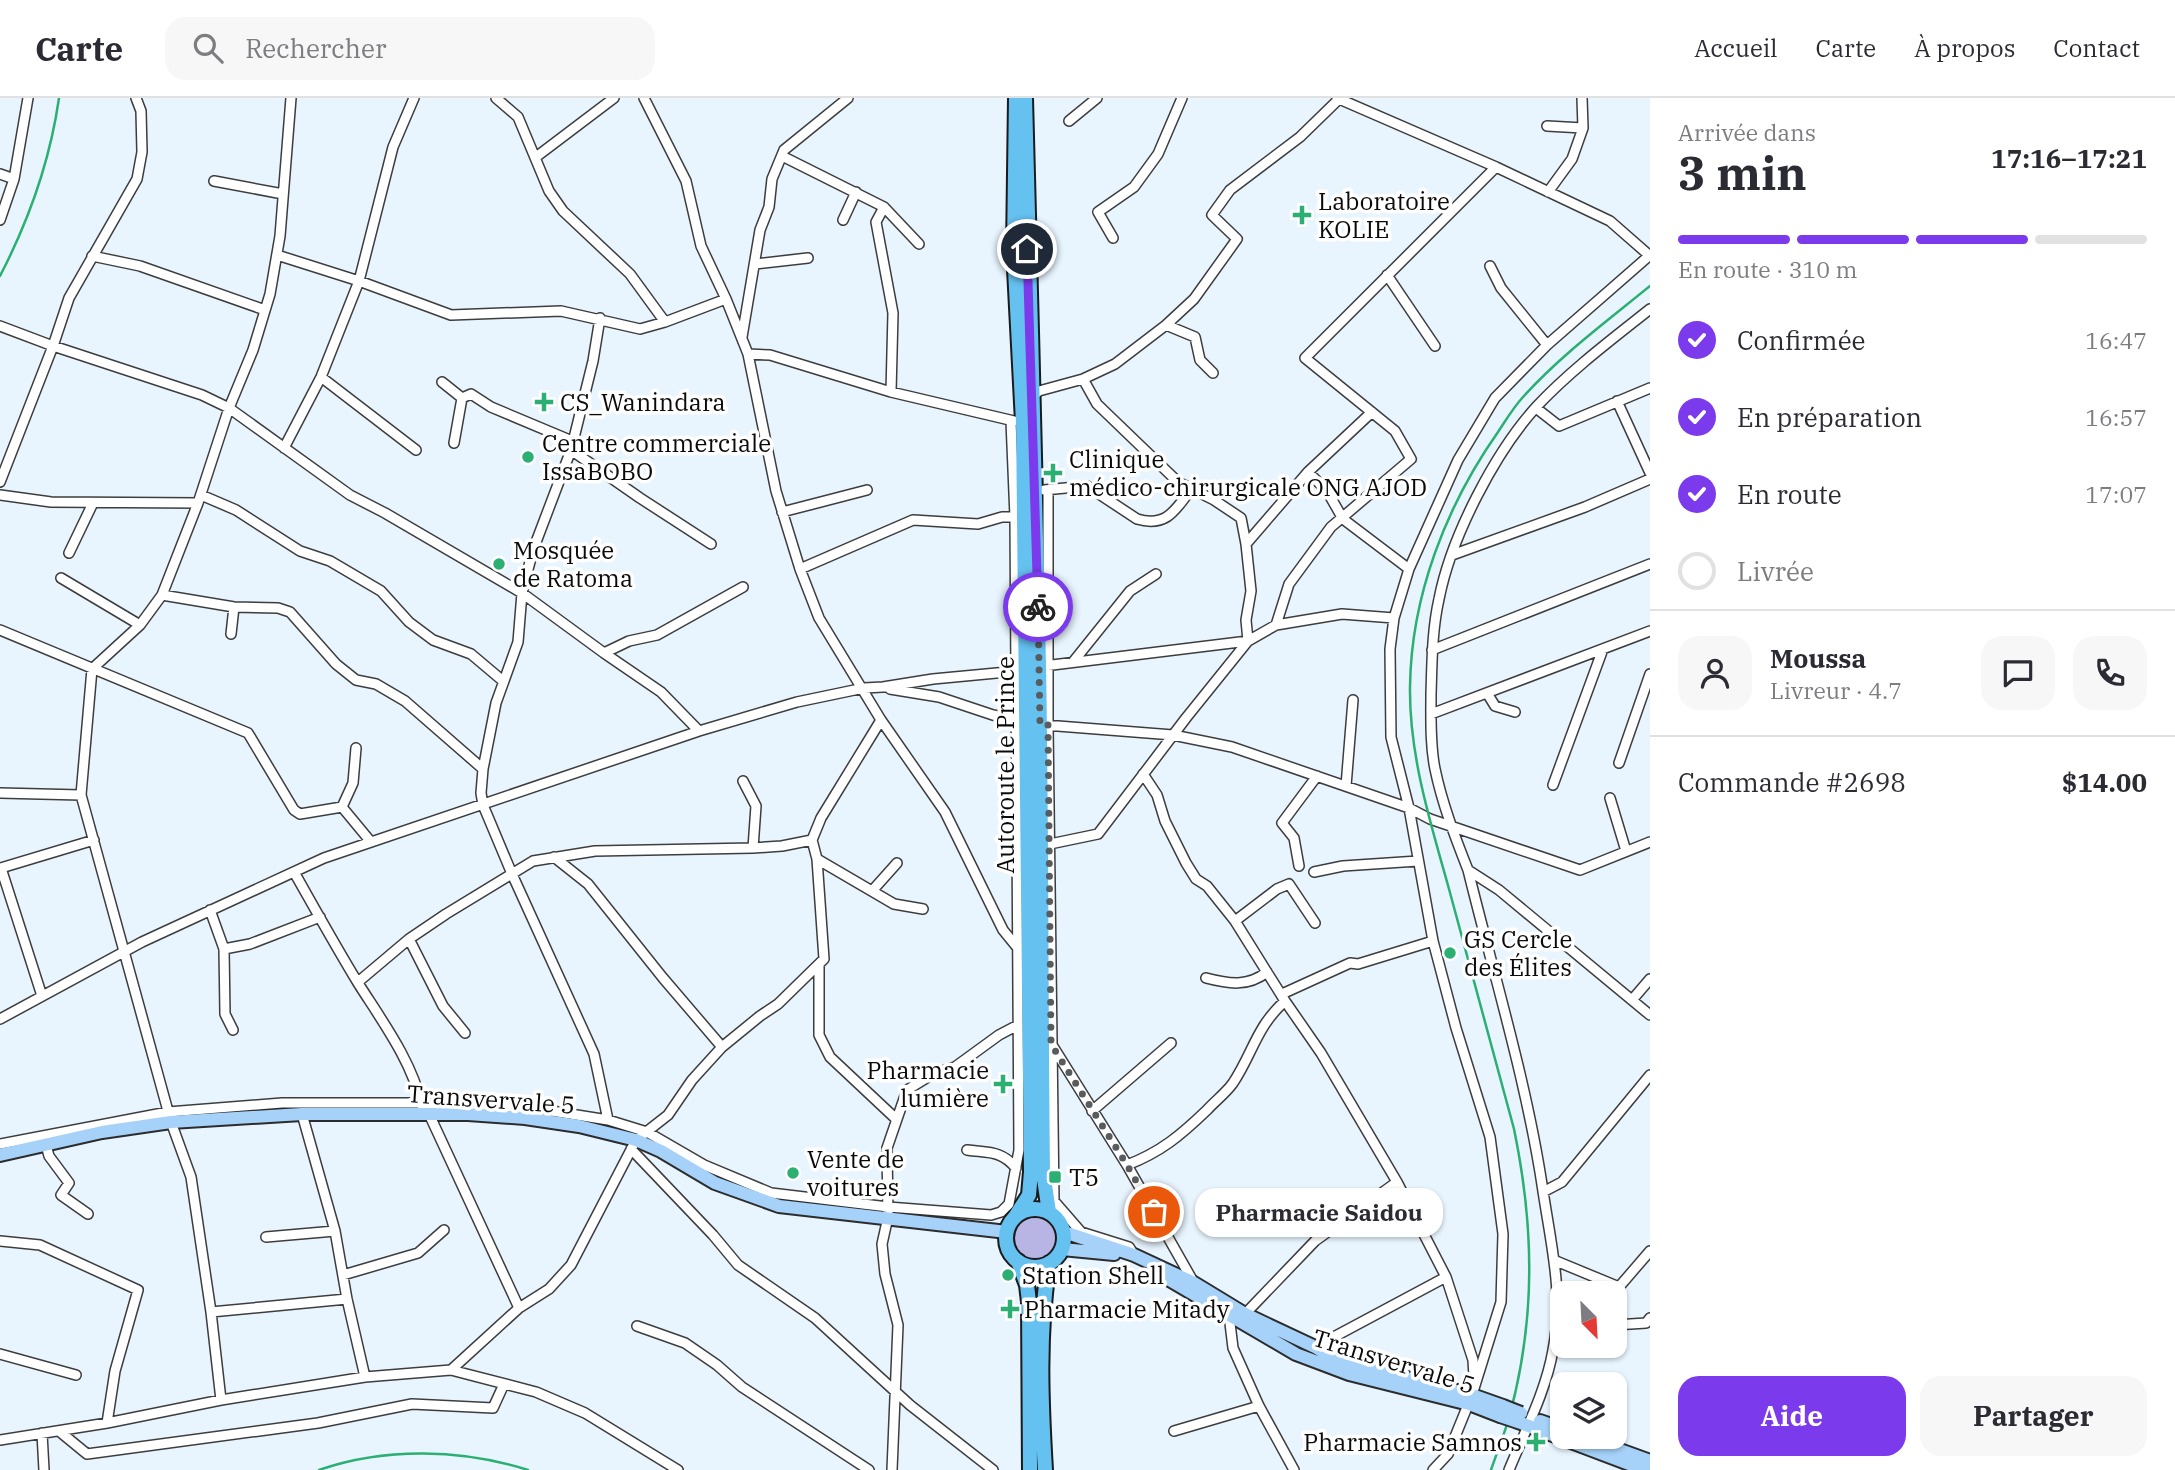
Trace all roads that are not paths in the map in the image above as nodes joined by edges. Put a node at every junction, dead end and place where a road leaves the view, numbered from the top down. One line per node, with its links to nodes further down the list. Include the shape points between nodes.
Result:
1 (28, 98): 23 (street)
2 (136, 98): 35 (street, via 141,111 142,152 137,179)
3 (291, 98): 27 (street)
4 (414, 98): 40 (street, via 393,147)
5 (496, 98): 20 (street, via 518,117)
6 (614, 98): 20 (street)
7 (644, 98): 41 (street, via 686,181 701,246)
8 (848, 98): 19 (street)
9 (1016, 98): 65 (main road, Autoroute le Prince)
10 (1025, 98): 59 (main road, Autoroute le Prince)
11 (1097, 98): 16 (street)
12 (1338, 98): 15 (street); 46 (street, via 1300,137 1230,190 1212,215 1237,239 1194,299)
13 (1582, 98): 18 (street)
14 (1179, 99): 31 (street, via 1158,154 1134,187 1098,212)
15 (1358, 102): 21 (street)
16 (1069, 121)
17 (1547, 126): 18 (street)
18 (1583, 128): 26 (street, via 1572,159)
19 (782, 156): 25 (street); 37 (street, via 772,179)
20 (536, 157): 45 (street, via 549,191 563,211 630,274)
21 (1496, 167): 26 (street); 39 (street)
22 (0, 174): 23 (street)
23 (14, 179): 30 (street)
24 (214, 181): 27 (street)
25 (856, 192): 28 (street); 29 (street)
26 (1548, 192): 34 (street, via 1610,221)
27 (284, 194): 33 (street)
28 (884, 207): 32 (street); 58 (street, via 876,222 893,313)
29 (843, 219)
30 (0, 220)
31 (1113, 238)
32 (919, 244)
33 (277, 255): 40 (street); 43 (street)
34 (1650, 255): 49 (street)
35 (92, 256): 43 (street, via 140,266); 50 (street, via 69,298)
36 (808, 258): 37 (street)
37 (755, 264): 48 (street)
38 (1489, 265): 49 (street, via 1500,288)
39 (1387, 275): 51 (street); 64 (street, via 1305,358)
40 (359, 281): 44 (street, via 451,315 561,311); 54 (street)
41 (726, 299): 45 (street); 48 (street)
42 (1650, 309): 63 (street, via 1581,363)
43 (265, 310): 62 (street)
44 (600, 318): 45 (street, via 640,329); 67 (street)
45 (665, 322)
46 (1166, 325): 53 (street, via 1194,335 1201,363); 55 (street, via 1115,364)
47 (0, 326): 50 (street)
48 (742, 337): 52 (street)
49 (1547, 345): 89 (street, via 1495,398 1458,460)
50 (53, 346): 62 (street); 73 (street)
51 (1435, 346)
52 (748, 355): 58 (street, via 769,355); 80 (street)
53 (1213, 373)
54 (321, 377): 68 (street); 69 (street)
55 (1083, 379): 59 (street); 74 (street, via 1097,404 1178,482)
56 (442, 382): 60 (street)
57 (1650, 388): 61 (street)
58 (891, 392): 65 (street)
59 (1033, 396): 76 (main road, Autoroute le Prince)
60 (462, 398): 66 (street); 67 (street, via 471,394)
61 (1617, 401): 63 (street, via 1559,426); 71 (street)
62 (229, 408): 68 (street); 78 (street)
63 (1536, 408): 86 (street, via 1479,492)
64 (1372, 412): 70 (street); 82 (street, via 1395,430 1411,459)
65 (1017, 421): 81 (street); 107 (main road, Autoroute le Prince)
66 (454, 443)
67 (571, 445): 83 (street); 93 (street)
68 (284, 448): 93 (street, via 350,495)
69 (415, 450)
70 (1308, 472): 82 (street, via 1327,491); 84 (street)
71 (1650, 473)
72 (1650, 479): 86 (street)
73 (0, 482)
74 (1192, 488): 76 (street, via 1171,515 1145,522 1087,486); 84 (street, via 1241,518)
75 (867, 490): 80 (street)
76 (1042, 491): 107 (main road, Autoroute le Prince)
77 (0, 495): 79 (street)
78 (200, 499): 79 (street); 94 (street); 110 (street, via 236,510 300,551 330,561 381,591 433,640 471,654)
79 (93, 503): 85 (street)
80 (782, 512): 88 (street)
81 (1015, 517): 88 (street, via 978,524 913,520); 107 (street)
82 (1343, 519): 89 (street); 98 (street, via 1331,527 1289,584)
83 (711, 544)
84 (1246, 544): 102 (street, via 1251,591)
85 (69, 553)
86 (1452, 555): 104 (street, via 1439,598)
87 (1650, 564): 104 (street)
88 (800, 569): 112 (street, via 819,618)
89 (1409, 569): 96 (street)
90 (1156, 574): 106 (street, via 1130,591)
91 (61, 578): 97 (street)
92 (743, 587): 105 (street, via 657,635)
93 (522, 593): 105 (street); 110 (street, via 518,642)
94 (162, 596): 95 (street); 97 (street)
95 (234, 607): 101 (street); 123 (street, via 290,612 335,664 356,680 376,684 405,701)
96 (1394, 618): 98 (street, via 1342,614); 134 (street, via 1391,737)
97 (139, 625): 108 (street)
98 (1276, 625): 102 (street)
99 (0, 629): 108 (street)
100 (1650, 631): 103 (street)
101 (231, 634)
102 (1248, 641): 106 (street); 120 (street)
103 (1604, 649): 113 (street); 127 (street)
104 (1432, 650): 116 (street)
105 (604, 653): 119 (street, via 661,692)
106 (1073, 663): 107 (street)
107 (1032, 668): 111 (street); 118 (main road, Autoroute le Prince); 118 (street)
108 (92, 669): 130 (street); 133 (street, via 248,733 300,814)
109 (1650, 674): 122 (street)
110 (503, 681): 123 (street)
111 (883, 687): 112 (street); 118 (street)
112 (864, 688): 117 (street); 119 (street)
113 (1487, 693): 115 (street, via 1495,706); 116 (street)
114 (1353, 700): 128 (street)
115 (1515, 712)
116 (1431, 714): 135 (street, via 1435,767)
117 (881, 720): 137 (street, via 821,818); 160 (street, via 945,813 1003,930)
118 (1033, 722): 120 (street); 140 (street); 160 (main road, Autoroute le Prince); 191 (main road, Autoroute le Prince)
119 (699, 731): 132 (street)
120 (1173, 735): 124 (street); 125 (street, via 1232,747)
121 (356, 748): 133 (street, via 353,783)
122 (1619, 763)
123 (483, 769): 132 (street)
124 (1143, 774): 140 (street, via 1098,834); 156 (street, via 1196,879 1208,886)
125 (1317, 776): 128 (street); 147 (street, via 1282,823 1294,838)
126 (743, 781): 141 (street, via 755,806)
127 (1553, 785)
128 (1346, 786): 134 (street)
129 (0, 793): 130 (street)
130 (81, 796): 136 (street)
131 (1610, 798): 142 (street)
132 (483, 805): 138 (street); 151 (street)
133 (342, 807): 138 (street)
134 (1409, 808): 135 (street); 145 (street)
135 (1450, 825): 142 (street, via 1580,870); 148 (street)
136 (94, 840): 162 (street); 168 (street, via 1,868)
137 (813, 840): 141 (street); 144 (street)
138 (371, 842): 149 (street)
139 (1650, 842): 142 (street)
140 (1049, 844): 177 (street)
141 (753, 848): 143 (street)
142 (1626, 851)
143 (554, 856): 151 (street, via 533,861); 178 (street, via 588,884)
144 (817, 859): 152 (street); 163 (street, via 824,959)
145 (1418, 860): 150 (street); 159 (street)
146 (897, 863): 152 (street)
147 (1299, 866)
148 (1468, 870): 170 (street, via 1499,890); 196 (street, via 1539,1154)
149 (294, 872): 154 (street); 155 (street)
150 (1314, 873)
151 (512, 874): 158 (street); 186 (street, via 594,1054)
152 (872, 891): 153 (street, via 894,904)
153 (923, 909)
154 (211, 910): 161 (street); 162 (street)
155 (320, 917): 161 (street); 167 (street)
156 (1235, 921): 157 (street, via 1289,884); 164 (street)
157 (1315, 923)
158 (409, 939): 167 (street); 175 (street, via 443,1006)
159 (1433, 941): 169 (street, via 1350,963); 234 (street, via 1490,1137 1503,1234 1501,1303)
160 (1022, 946): 173 (street); 180 (main road, Autoroute le Prince)
161 (224, 949): 174 (street, via 225,1014)
162 (123, 952): 168 (street); 184 (street)
163 (819, 964): 178 (street, via 778,1004); 185 (street, via 819,1035 830,1057)
164 (1267, 972): 165 (street, via 1244,983); 169 (street)
165 (1206, 978)
166 (1650, 979): 170 (street)
167 (358, 982): 181 (street, via 411,1073)
168 (42, 996): 172 (street)
169 (1283, 998): 193 (street, via 1228,1089 1177,1138); 195 (street)
170 (1632, 1000): 171 (street)
171 (1650, 1015)
172 (0, 1019)
173 (1018, 1025): 180 (street); 185 (street, via 955,1067 907,1090)
174 (233, 1030)
175 (465, 1033)
176 (1171, 1043): 182 (street)
177 (1051, 1044): 182 (street); 191 (street)
178 (722, 1047): 187 (street, via 668,1115)
179 (1650, 1075): 196 (street, via 1562,1182)
180 (1024, 1076): 194 (street); 200 (main road, Autoroute le Prince, via 1030,1183 1029,1195)
181 (424, 1110): 183 (main road, Transvervale 5); 184 (street, via 282,1103); 186 (street, via 539,1109); 187 (main road, Transvervale 5, via 525,1118); 218 (street)
182 (1092, 1111): 193 (street)
183 (302, 1114): 184 (main road, Transvervale 5); 202 (street)
184 (169, 1117): 188 (street); 189 (main road, Transvervale 5); 219 (street, via 191,1177)
185 (895, 1118): 197 (street, via 887,1148)
186 (608, 1120): 187 (street)
187 (638, 1140): 197 (main road, Transvervale 5, via 715,1183 779,1206); 218 (street, via 571,1265 549,1289); 232 (street, via 738,1265 815,1318)
188 (0, 1144)
189 (46, 1145): 192 (main road, Transvervale 5); 199 (street, via 69,1183 61,1195)
190 (967, 1150): 194 (street, via 1007,1157)
191 (1047, 1151): 198 (main road, Autoroute le Prince, via 1043,1172); 209 (street, via 1054,1201 1082,1232 1129,1247)
192 (0, 1155)
193 (1127, 1165): 216 (street)
194 (1016, 1168): 197 (street, via 1009,1203 1001,1212)
195 (1397, 1182): 214 (street); 220 (street, via 1315,1241)
196 (1544, 1192): 211 (street)
197 (888, 1212): 203 (main road, Transvervale 5); 232 (street, via 882,1244 898,1325)
198 (1049, 1212): 200 (main road, via 1031,1210); 204 (main road)
199 (88, 1213)
200 (1015, 1217): 203 (main road)
201 (444, 1230): 213 (street, via 418,1253)
202 (335, 1231): 205 (street); 213 (street)
203 (1007, 1232): 210 (main road, via 1008,1248)
204 (1064, 1232): 207 (main road); 209 (main road, Transvervale 5)
205 (266, 1237)
206 (0, 1241): 237 (street, via 40,1245 138,1290)
207 (1062, 1249): 212 (main road); 221 (main road, Transvervale 5, via 1116,1254 1150,1268)
208 (1650, 1251): 211 (street, via 1619,1287)
209 (1134, 1255): 216 (main road, Transvervale 5)
210 (1018, 1261): 212 (main road, via 1033,1267); 250 (main road, via 1029,1302)
211 (1556, 1261): 215 (street)
212 (1049, 1263): 251 (main road, via 1042,1316)
213 (343, 1275): 217 (street)
214 (1446, 1277): 225 (street); 234 (street, via 1473,1360)
215 (1557, 1281)
216 (1194, 1283): 220 (main road, Transvervale 5)
217 (347, 1299): 219 (street); 230 (street)
218 (519, 1308): 228 (street)
219 (211, 1312): 233 (street)
220 (1245, 1314): 225 (main road, Transvervale 5)
221 (1229, 1315): 234 (main road, Transvervale 5, via 1296,1354 1339,1370); 235 (street, via 1233,1348)
222 (1650, 1318): 223 (street, via 1646,1323)
223 (1628, 1324)
224 (637, 1326): 247 (street, via 685,1343 742,1387)
225 (1315, 1347): 234 (main road, Transvervale 5, via 1335,1359)
226 (0, 1354): 229 (street)
227 (1550, 1358): 236 (street)
228 (451, 1370): 230 (street); 231 (street)
229 (76, 1375)
230 (365, 1377): 233 (street)
231 (504, 1384): 239 (street, via 493,1408 412,1404 318,1423 86,1454); 246 (street, via 585,1413)
232 (896, 1391): 248 (street); 249 (street)
233 (221, 1400): 237 (street)
234 (1471, 1400): 236 (main road, Transvervale 5, bridge); 253 (street, via 1448,1454)
235 (1259, 1406): 240 (street); 252 (street)
236 (1524, 1419): 238 (main road, Transvervale 5); 254 (street); 255 (main road, Transvervale 5)
237 (107, 1423): 239 (street)
238 (1550, 1426)
239 (59, 1430): 241 (street)
240 (1174, 1431)
241 (42, 1433): 242 (street); 245 (street)
242 (0, 1440)
243 (1617, 1449): 244 (main road)
244 (1650, 1461)
245 (44, 1470)
246 (678, 1470)
247 (869, 1470)
248 (892, 1470)
249 (993, 1470)
250 (1030, 1470)
251 (1045, 1470)
252 (1294, 1470)
253 (1433, 1470)
254 (1509, 1470)
255 (1645, 1470)

